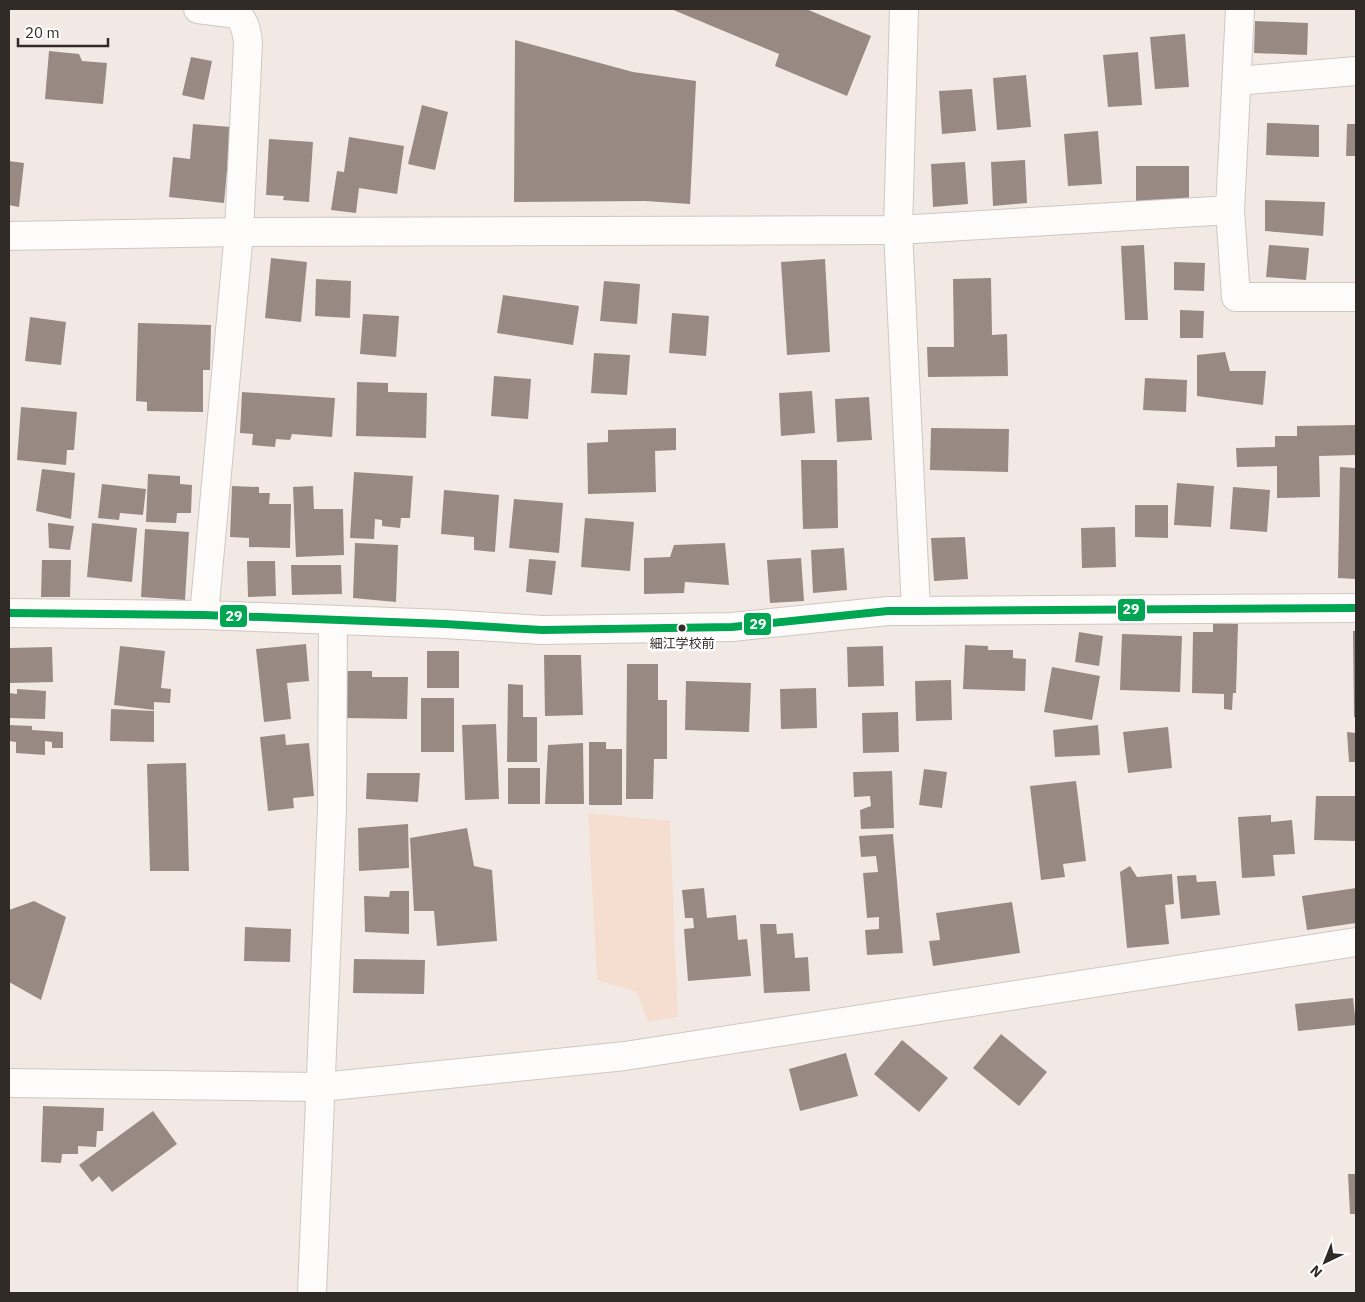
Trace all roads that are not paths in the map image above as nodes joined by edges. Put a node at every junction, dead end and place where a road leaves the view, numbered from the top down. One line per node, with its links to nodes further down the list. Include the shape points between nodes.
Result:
1 (198, 9): 8 (street, via 237,14 246,30)
2 (904, 9): 7 (street)
3 (1240, 9): 5 (street)
4 (1356, 71): 5 (street)
5 (1237, 81): 6 (street)
6 (1230, 210): 7 (street); 10 (street, via 1236,297)
7 (898, 230): 8 (street); 12 (street)
8 (239, 232): 9 (street); 14 (street)
9 (9, 236)
10 (1356, 297)
11 (1356, 608): 12 (street)
12 (916, 611): 15 (street, via 732,627 542,630)
13 (9, 612): 14 (street)
14 (204, 615): 15 (street)
15 (333, 620): 18 (street, via 332,809)
16 (1356, 942): 18 (street, via 625,1056)
17 (9, 1083): 18 (street)
18 (322, 1086): 19 (street)
19 (312, 1293)

